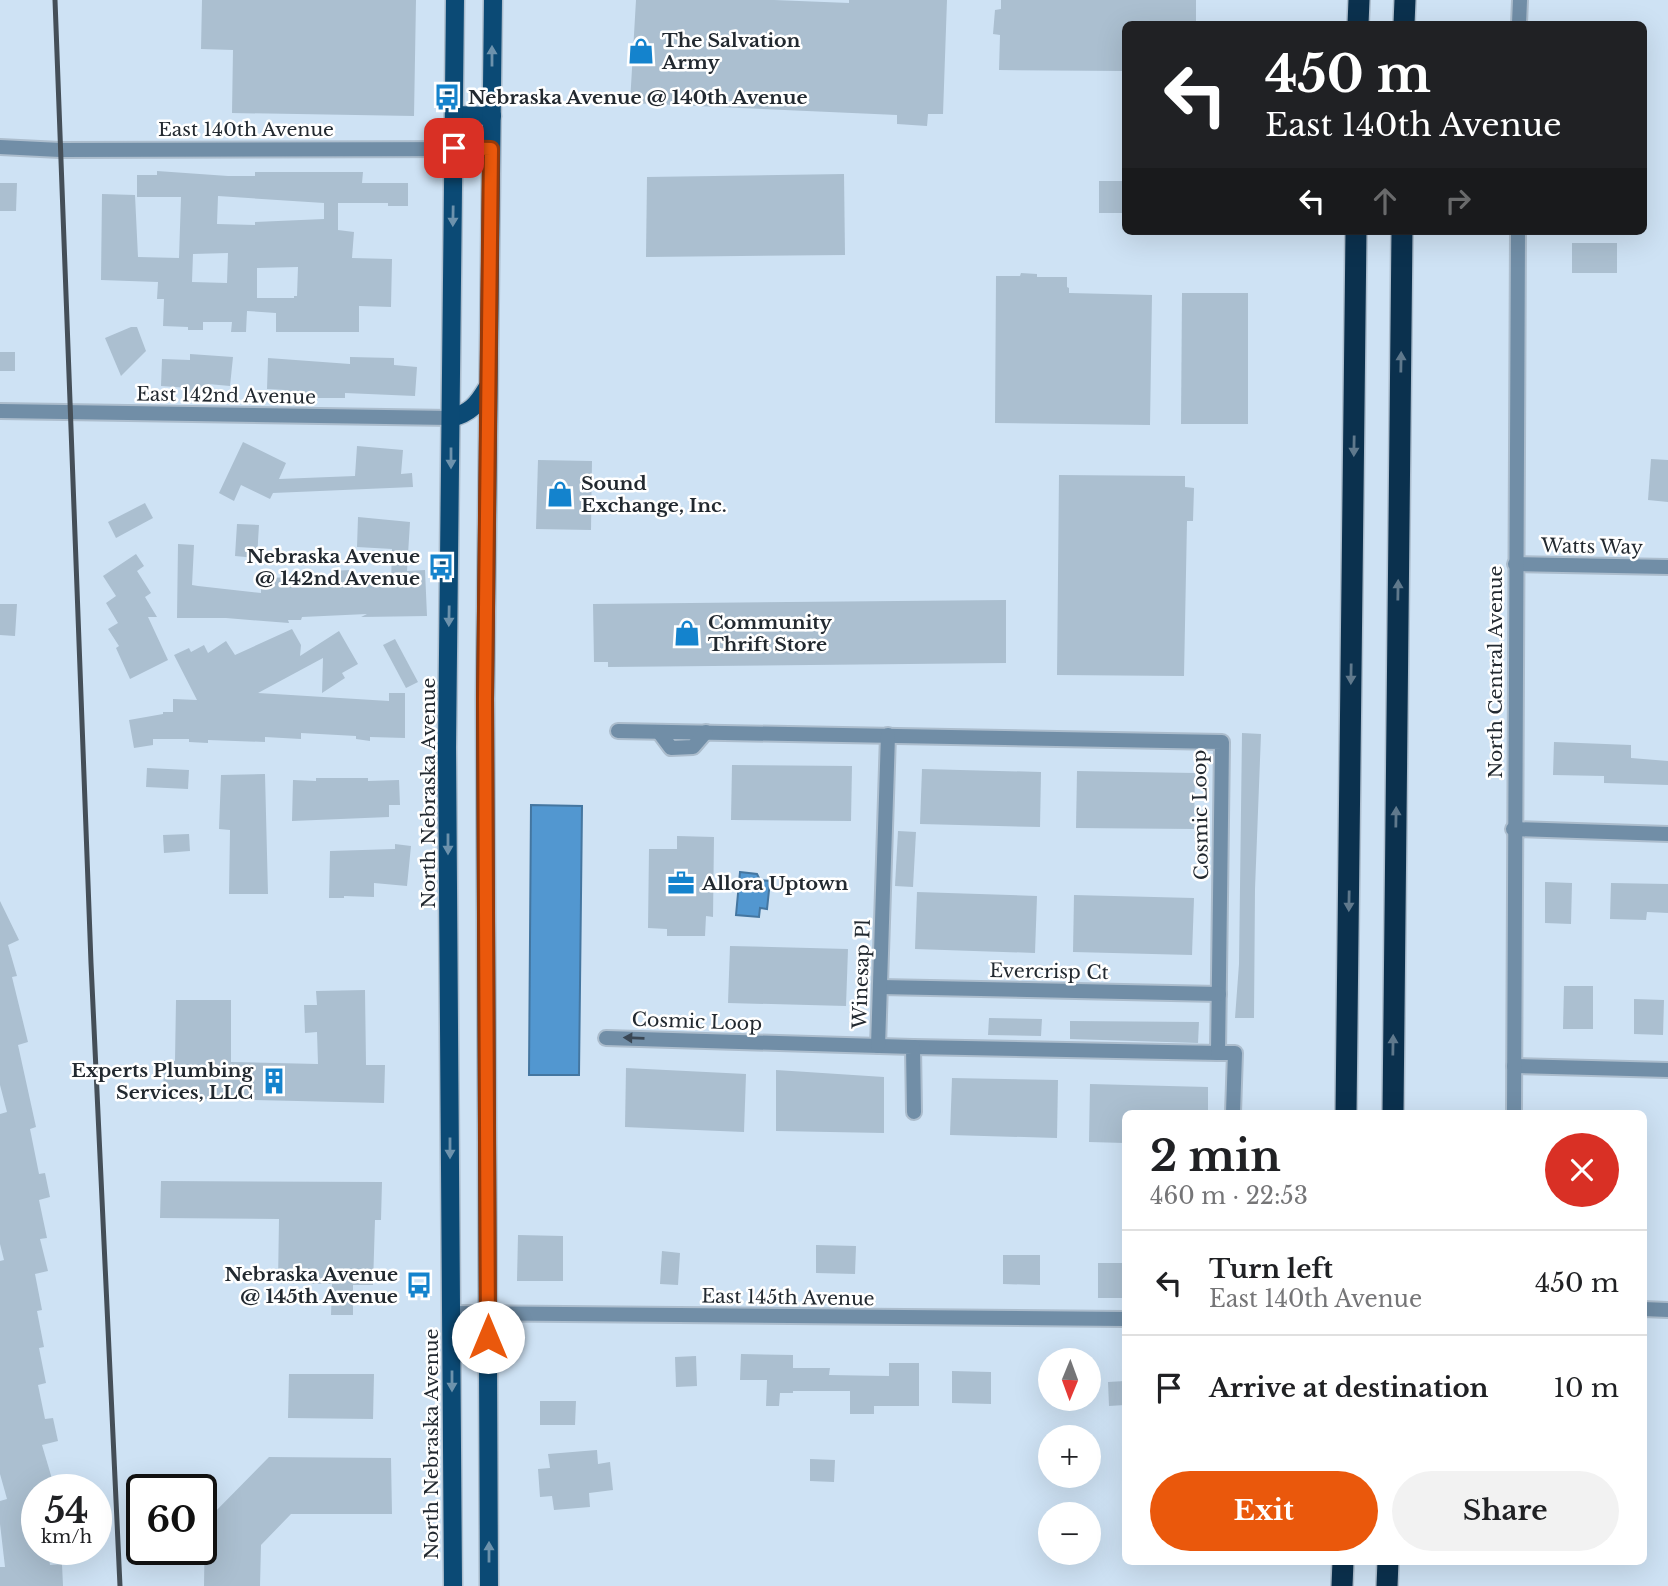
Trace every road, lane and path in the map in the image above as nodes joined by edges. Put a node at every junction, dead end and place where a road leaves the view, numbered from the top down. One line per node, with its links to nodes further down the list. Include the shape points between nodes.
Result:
1 (455, 0): 9 (main road, North Nebraska Avenue)
2 (493, 0): 10 (main road, one-way to 2)
3 (1359, 0): 6 (highway)
4 (1405, 0): 7 (highway)
5 (1520, 0): 8 (street)
6 (1359, 21)
7 (1404, 21)
8 (1519, 21)
9 (454, 115): 10 (main road); 12 (main road, North Nebraska Avenue)
10 (492, 116): 13 (main road)
11 (0, 147): 12 (street, East 140th Avenue)
12 (454, 148): 13 (street, East 140th Avenue); 19 (main road, North Nebraska Avenue, one-way to 19)
13 (491, 149): 17 (main road)
14 (1356, 235): 35 (highway, one-way to 35)
15 (1402, 235): 36 (highway, one-way to 15)
16 (1518, 235): 20 (street, North Central Avenue)
17 (488, 388): 19 (main road, via 477,406); 42 (main road)
18 (0, 411): 19 (street, East 142nd Avenue)
19 (451, 418): 41 (main road, North Nebraska Avenue, one-way to 41, via 447,748)
20 (1516, 564): 21 (street, Watts Way); 24 (street, North Central Avenue)
21 (1668, 567)
22 (618, 731): 23 (street, Cosmic Loop, via 659,732 671,748 693,747 706,732)
23 (888, 735): 26 (street, Winesap Pl); 27 (street, Cosmic Loop, via 1223,742)
24 (1513, 829): 25 (street); 32 (street, North Central Avenue)
25 (1668, 834)
26 (880, 987): 27 (street, Evercrisp Ct); 29 (street, Winesap Pl)
27 (1219, 994): 31 (street, Cosmic Loop)
28 (606, 1038): 29 (street, Cosmic Loop, one-way to 28)
29 (877, 1046): 30 (street, Cosmic Loop)
30 (913, 1047): 31 (street, Cosmic Loop); 38 (street)
31 (1218, 1053): 34 (street, via 1235,1053)
32 (1514, 1066): 33 (street); 37 (street, North Central Avenue)
33 (1668, 1070)
34 (1233, 1110)
35 (1346, 1110)
36 (1392, 1110)
37 (1514, 1110)
38 (914, 1112)
39 (1647, 1309): 40 (street)
40 (1668, 1310)
41 (451, 1313): 42 (street, East 145th Avenue); 46 (main road, North Nebraska Avenue, one-way to 46)
42 (487, 1313): 43 (street, East 145th Avenue); 47 (main road, one-way to 42)
43 (1122, 1319)
44 (1343, 1565): 48 (highway)
45 (1388, 1565): 49 (highway)
46 (453, 1586)
47 (489, 1586)
48 (1342, 1586)
49 (1387, 1586)

